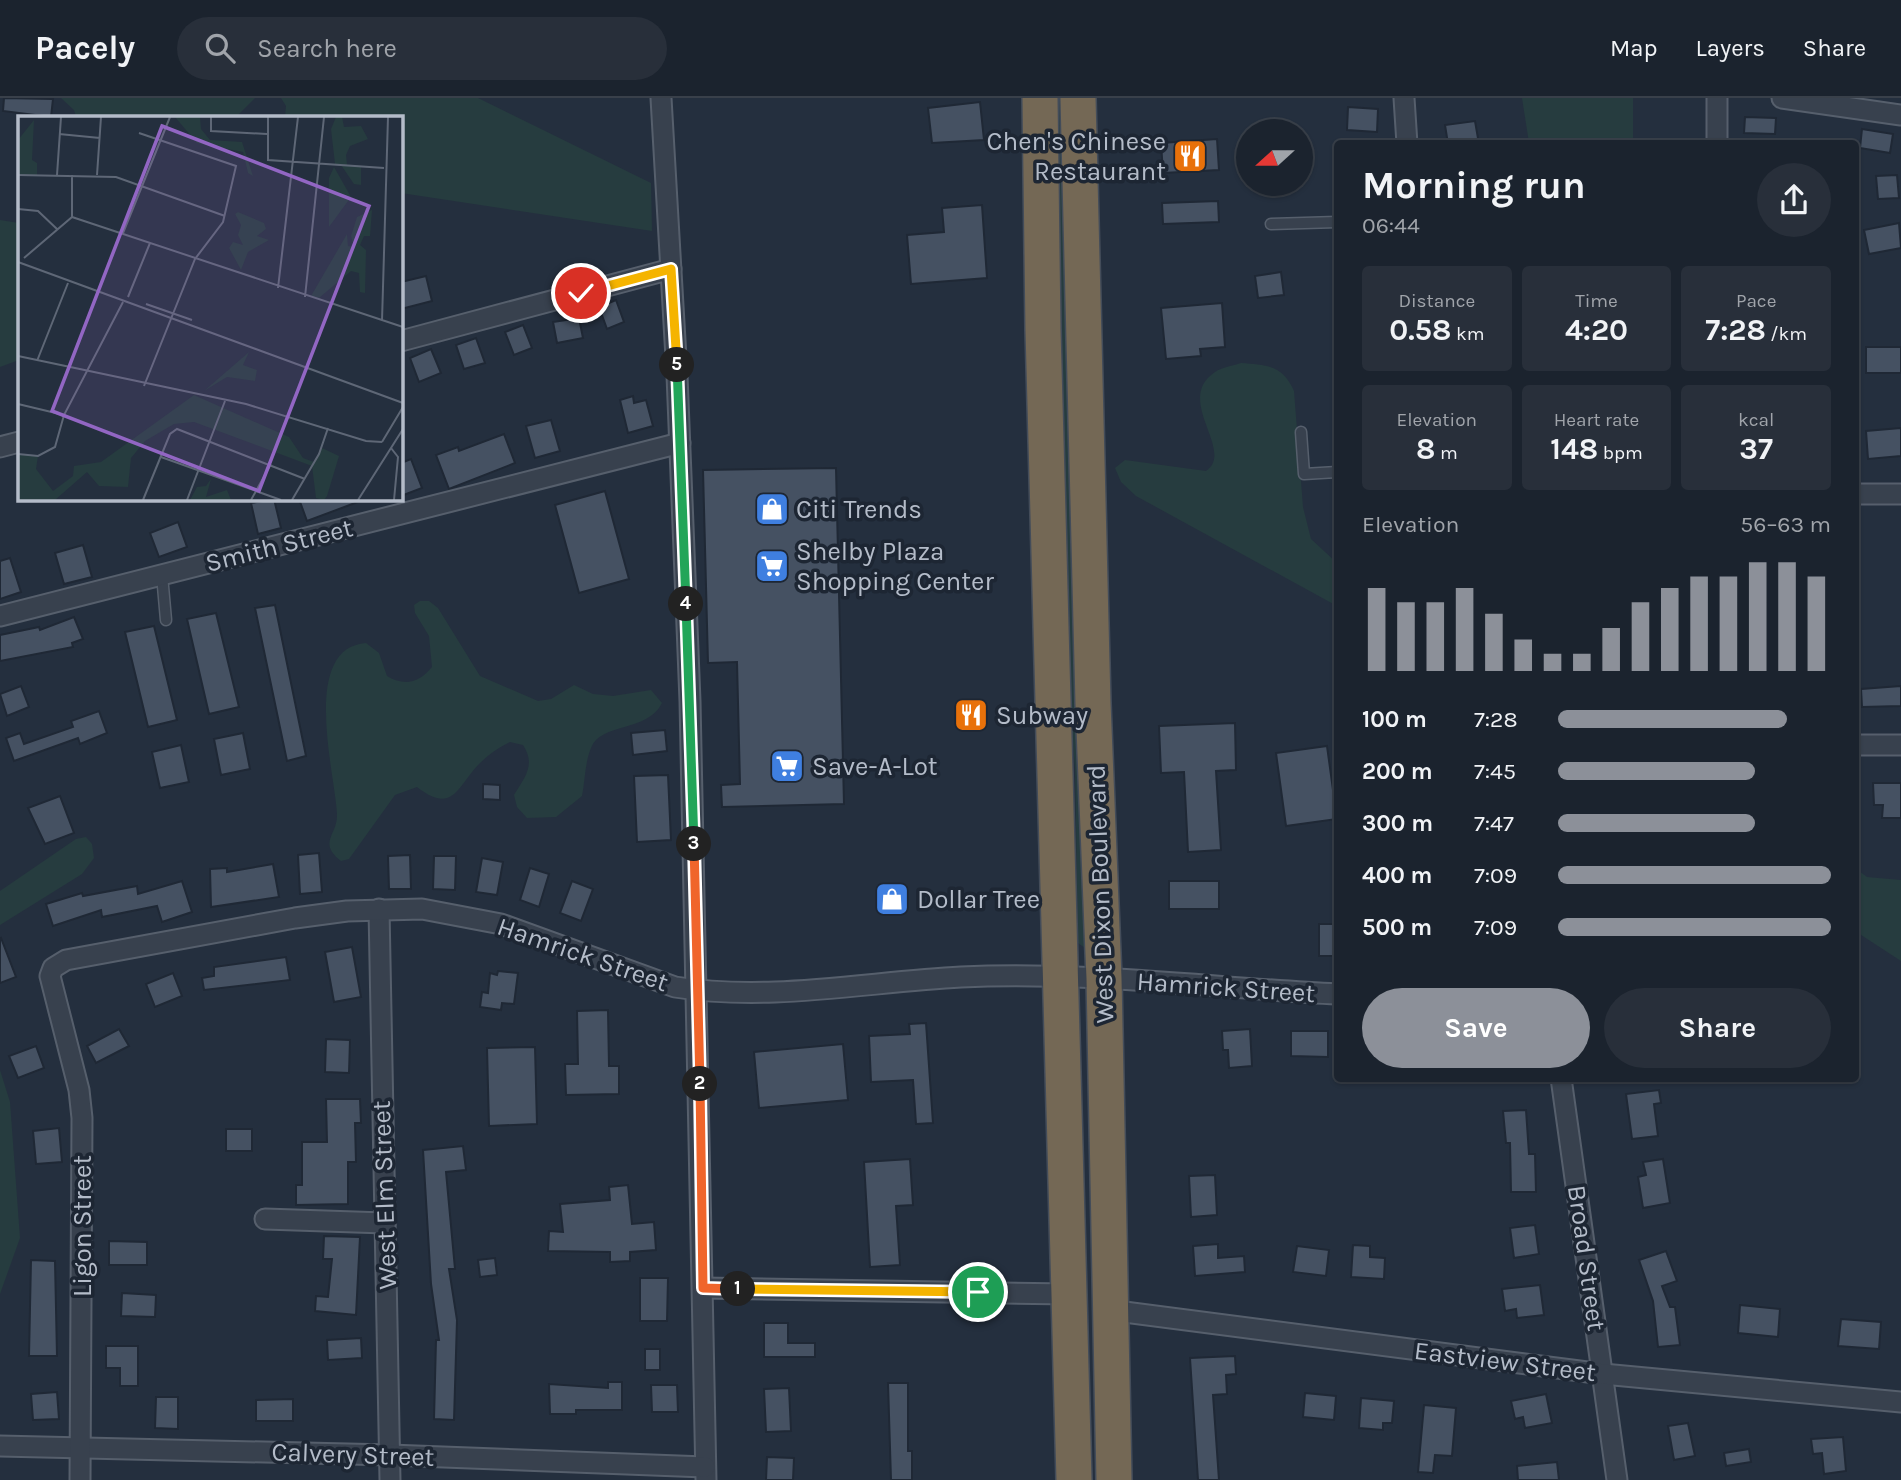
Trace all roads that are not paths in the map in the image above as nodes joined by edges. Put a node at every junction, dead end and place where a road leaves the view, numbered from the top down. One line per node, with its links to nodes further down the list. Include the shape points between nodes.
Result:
1 (662, 98): 12 (street)
2 (1040, 98): 27 (highway, West Dixon Boulevard)
3 (1077, 98): 29 (highway, West Dixon Boulevard)
4 (1404, 98): 8 (street)
5 (1717, 98): 9 (street)
6 (1782, 98): 7 (street)
7 (1901, 115)
8 (1407, 140)
9 (1717, 140)
10 (1334, 222): 11 (lane)
11 (1271, 224)
12 (671, 269): 13 (street); 16 (street)
13 (402, 341)
14 (1301, 432): 18 (lane, via 1304,474)
15 (18, 442): 17 (street)
16 (680, 443): 21 (street, Smith Street); 30 (street)
17 (0, 447)
18 (1334, 472)
19 (1859, 494): 20 (street)
20 (1901, 494)
21 (162, 575): 22 (street, Smith Street); 23 (lane)
22 (0, 616)
23 (166, 620)
24 (1859, 745): 25 (street)
25 (1901, 745)
26 (380, 909): 28 (street, Hamrick Street, via 295,918 66,960); 30 (street, Hamrick Street, via 422,909 501,924 675,987); 34 (street, West Elm Street)
27 (1061, 975): 29 (street, Hamrick Street); 30 (street, Hamrick Street, via 960,977 757,993); 36 (highway, West Dixon Boulevard)
28 (50, 976): 41 (street, Ligon Street, via 82,1118)
29 (1104, 978): 31 (street, Hamrick Street); 37 (highway, West Dixon Boulevard)
30 (698, 991): 35 (street)
31 (1334, 994)
32 (1562, 1082): 38 (street, Broad Street)
33 (265, 1219): 34 (street)
34 (385, 1223): 42 (street, West Elm Street)
35 (703, 1288): 36 (street); 43 (street)
36 (1069, 1294): 46 (highway, West Dixon Boulevard)
37 (1109, 1310): 38 (street, Eastview Street); 47 (highway, West Dixon Boulevard)
38 (1604, 1374): 39 (street, Eastview Street); 48 (street, Broad Street)
39 (1900, 1406)
40 (0, 1446): 41 (street, Calvery Street)
41 (80, 1446): 42 (street, Calvery Street); 44 (street, Ligon Street)
42 (390, 1455): 43 (street, Calvery Street); 45 (street, West Elm Street)
43 (706, 1474)
44 (80, 1480)
45 (390, 1480)
46 (1074, 1480)
47 (1114, 1480)
48 (1617, 1480)

